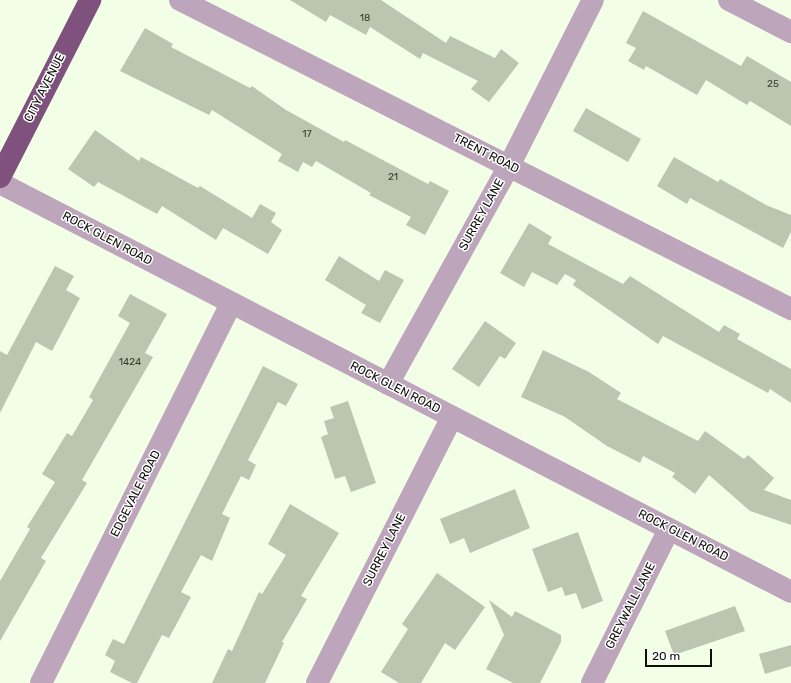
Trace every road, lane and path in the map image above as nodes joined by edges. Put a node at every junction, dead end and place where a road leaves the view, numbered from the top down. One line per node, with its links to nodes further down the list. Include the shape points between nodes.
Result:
1 (90, 0): 7 (highway, CITY AVENUE)
2 (180, 0): 6 (street, TRENT ROAD)
3 (593, 0): 6 (street, SURREY LANE)
4 (729, 0): 5 (street)
5 (791, 32)
6 (509, 166): 10 (street, TRENT ROAD); 11 (street, SURREY LANE)
7 (0, 177)
8 (0, 183): 9 (street, ROCK GLEN ROAD)
9 (231, 304): 11 (street, ROCK GLEN ROAD); 15 (street, EDGEVALE ROAD)
10 (791, 309)
11 (388, 384): 12 (street, ROCK GLEN ROAD)
12 (452, 417): 13 (street, ROCK GLEN ROAD); 16 (street, SURREY LANE)
13 (669, 529): 14 (street, ROCK GLEN ROAD); 17 (street, GREYWALL LANE)
14 (791, 592)
15 (41, 683)
16 (317, 683)
17 (592, 683)

